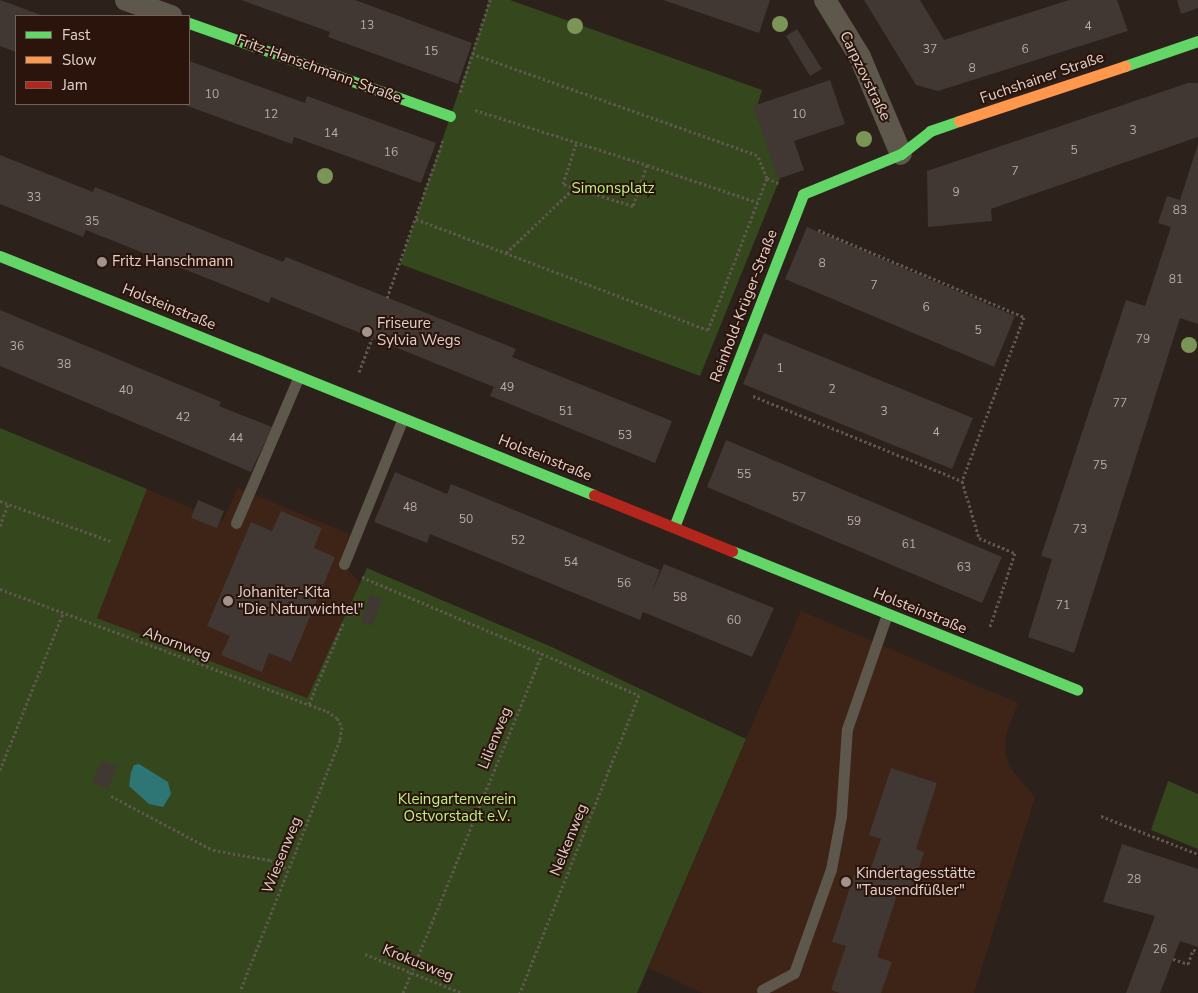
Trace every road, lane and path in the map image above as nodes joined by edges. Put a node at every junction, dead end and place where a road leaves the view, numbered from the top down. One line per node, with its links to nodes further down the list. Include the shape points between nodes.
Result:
1 (126, 0): 4 (street)
2 (490, 0): 13 (path, via 472,54 757,155 767,178)
3 (825, 0): 10 (street, Carpzovstraße, via 860,57)
4 (168, 15)
5 (190, 22): 8 (street, Fritz-Hanschmann-Straße)
6 (1198, 41): 10 (street, Fuchshainer Straße, via 930,131)
7 (465, 106): 9 (path)
8 (450, 116)
9 (576, 144): 11 (path); 12 (path, via 563,184)
10 (901, 154): 14 (street, Reinhold-Krüger-Straße, via 804,194)
11 (647, 165): 12 (path, via 633,206); 13 (path)
12 (574, 188): 15 (path)
13 (757, 202): 15 (path, via 708,330)
14 (793, 219): 20 (street, Reinhold-Krüger-Straße); 23 (path, via 1024,317)
15 (506, 253): 17 (path, via 416,219)
16 (0, 256): 19 (street, Holsteinstraße)
17 (387, 298)
18 (372, 338): 21 (path)
19 (298, 376): 21 (street, Holsteinstraße); 26 (lane)
20 (729, 386): 23 (path); 28 (street, Reinhold-Krüger-Straße)
21 (350, 396): 22 (street, Holsteinstraße)
22 (403, 417): 28 (street, Holsteinstraße); 30 (lane)
23 (962, 480): 37 (path, via 979,538 1015,553)
24 (0, 501): 25 (path)
25 (8, 504): 27 (path); 29 (path)
26 (236, 523)
27 (0, 526)
28 (674, 527): 34 (street, Holsteinstraße)
29 (113, 542)
30 (344, 564)
31 (362, 577): 36 (path)
32 (0, 589): 33 (path, Ahornweg)
33 (64, 613): 39 (path, Ahornweg); 41 (path)
34 (887, 614): 37 (street, Holsteinstraße); 50 (lane, via 847,729 841,816 831,868 794,973)
35 (344, 621): 39 (path)
36 (543, 651): 49 (path, Lilienweg); 54 (path, Nelkenweg, via 640,695)
37 (981, 653): 38 (street, Holsteinstraße)
38 (1077, 690)
39 (309, 704): 40 (path, Ahornweg, via 327,711)
40 (342, 727): 45 (path, Wiesenweg, via 340,740)
41 (0, 770)
42 (111, 796): 45 (path, via 213,850 270,860)
43 (1101, 816): 44 (path)
44 (1198, 854)
45 (288, 869): 51 (path, Wiesenweg)
46 (1198, 951): 48 (path, via 1193,950 1188,964)
47 (365, 954): 49 (path, Krokusweg)
48 (1173, 958)
49 (411, 972): 52 (path, Lilienweg); 53 (path, Krokusweg)
50 (762, 990)
51 (240, 991)
52 (403, 993)
53 (462, 993)
54 (520, 993)

